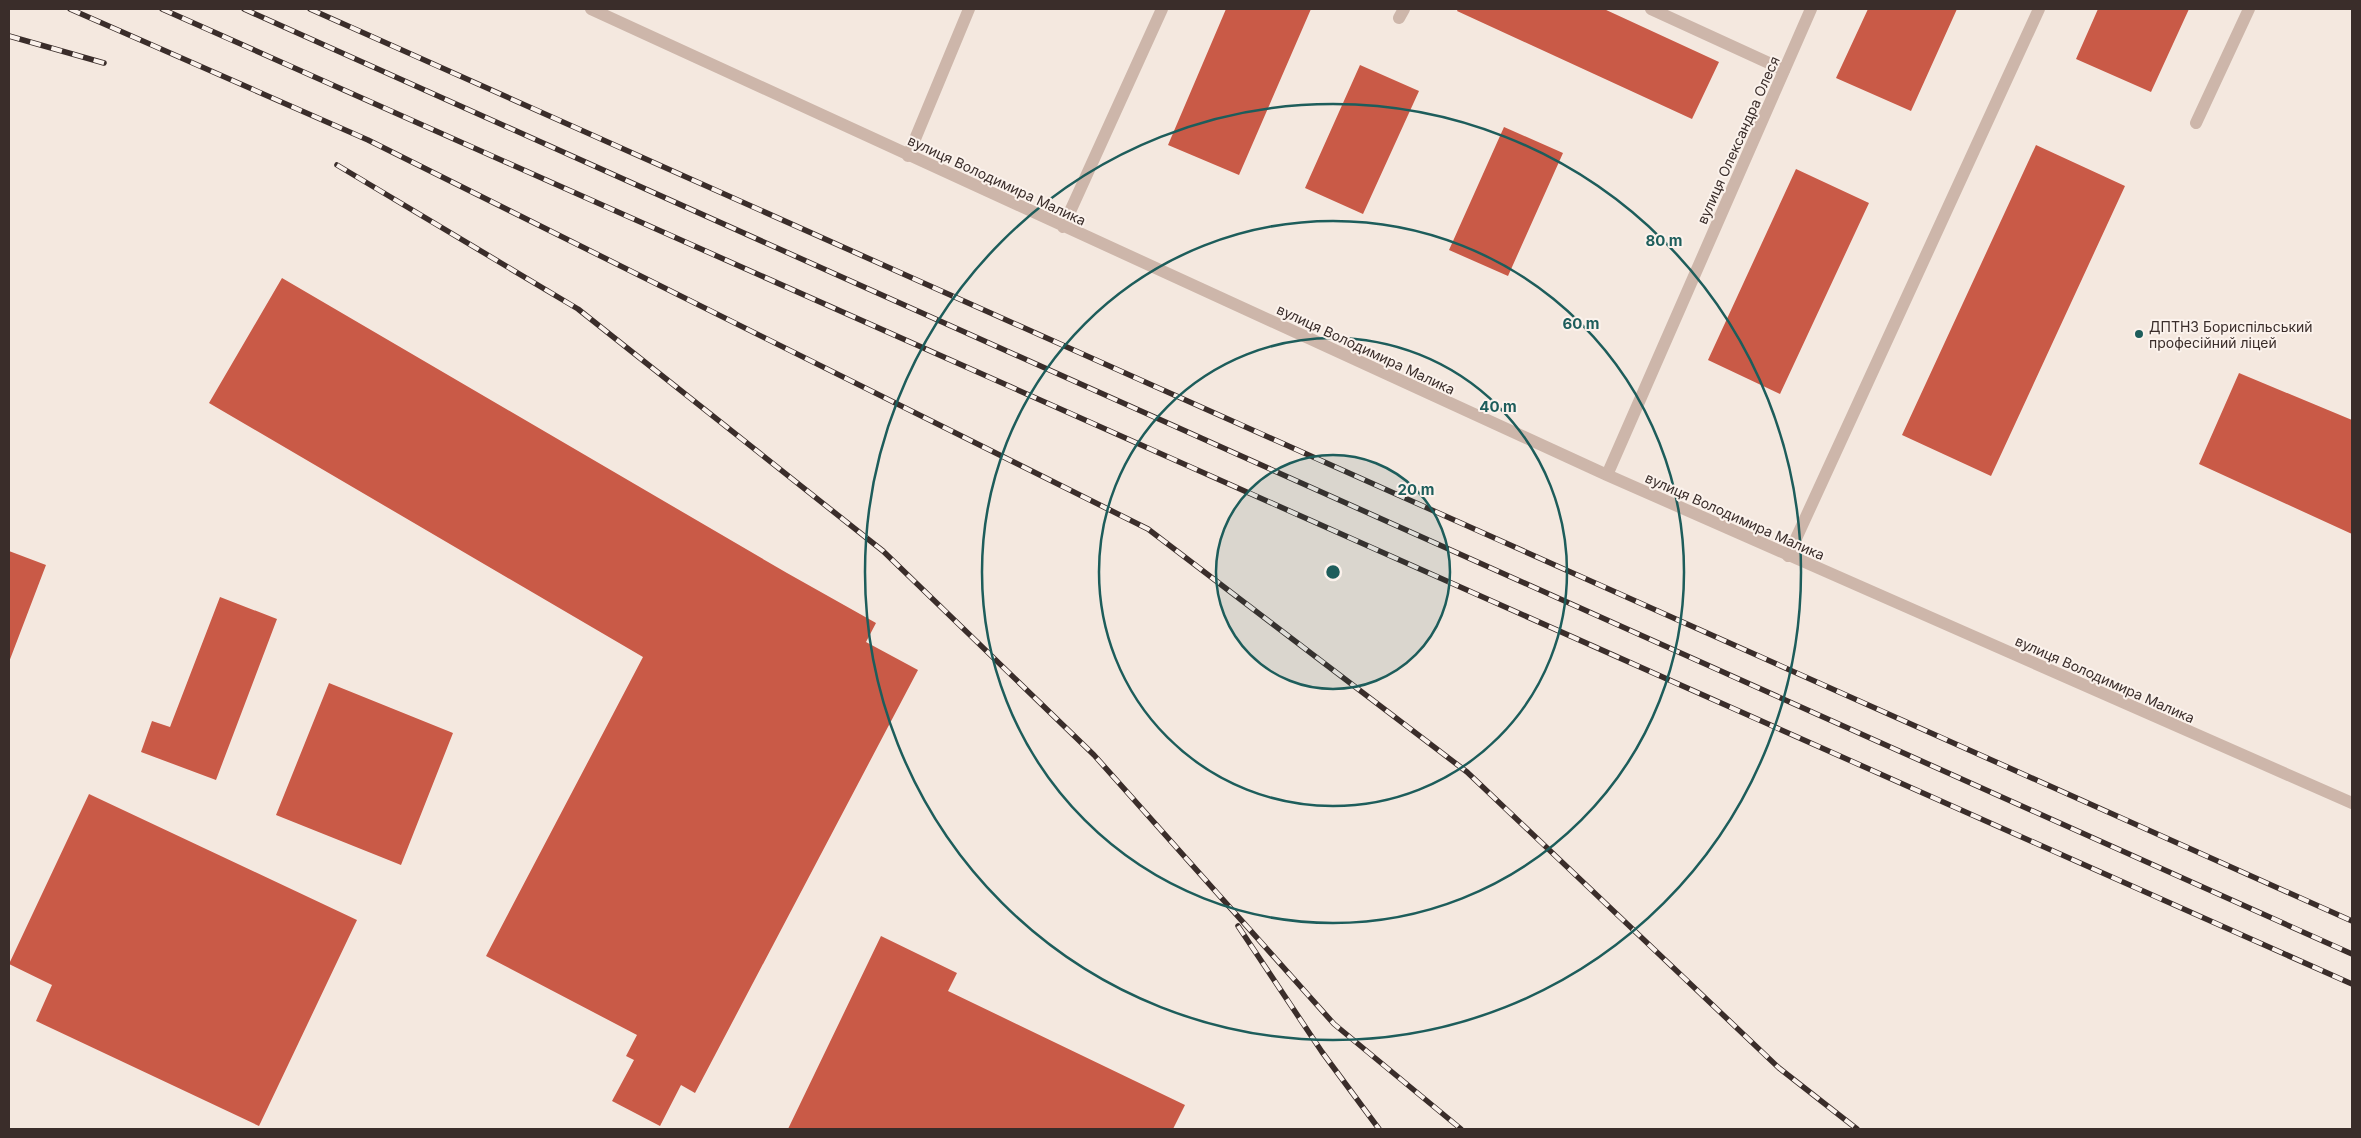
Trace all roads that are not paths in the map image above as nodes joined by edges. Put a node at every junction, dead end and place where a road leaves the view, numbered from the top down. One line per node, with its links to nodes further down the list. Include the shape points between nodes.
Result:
1 (591, 9): 10 (street, вулиця Володимира Малика)
2 (969, 9): 10 (street)
3 (1162, 9): 11 (street)
4 (1652, 9): 8 (street)
5 (1811, 9): 8 (street, вулиця Олександра Олеся)
6 (2039, 9): 13 (street)
7 (2249, 9): 9 (street)
8 (1784, 70): 12 (street, вулиця Олександра Олеся)
9 (2196, 123)
10 (908, 156): 11 (street, вулиця Володимира Малика)
11 (1063, 227): 12 (street, вулиця Володимира Малика)
12 (1607, 475): 13 (street, вулиця Володимира Малика)
13 (1788, 556): 14 (street, вулиця Володимира Малика)
14 (2352, 803)

